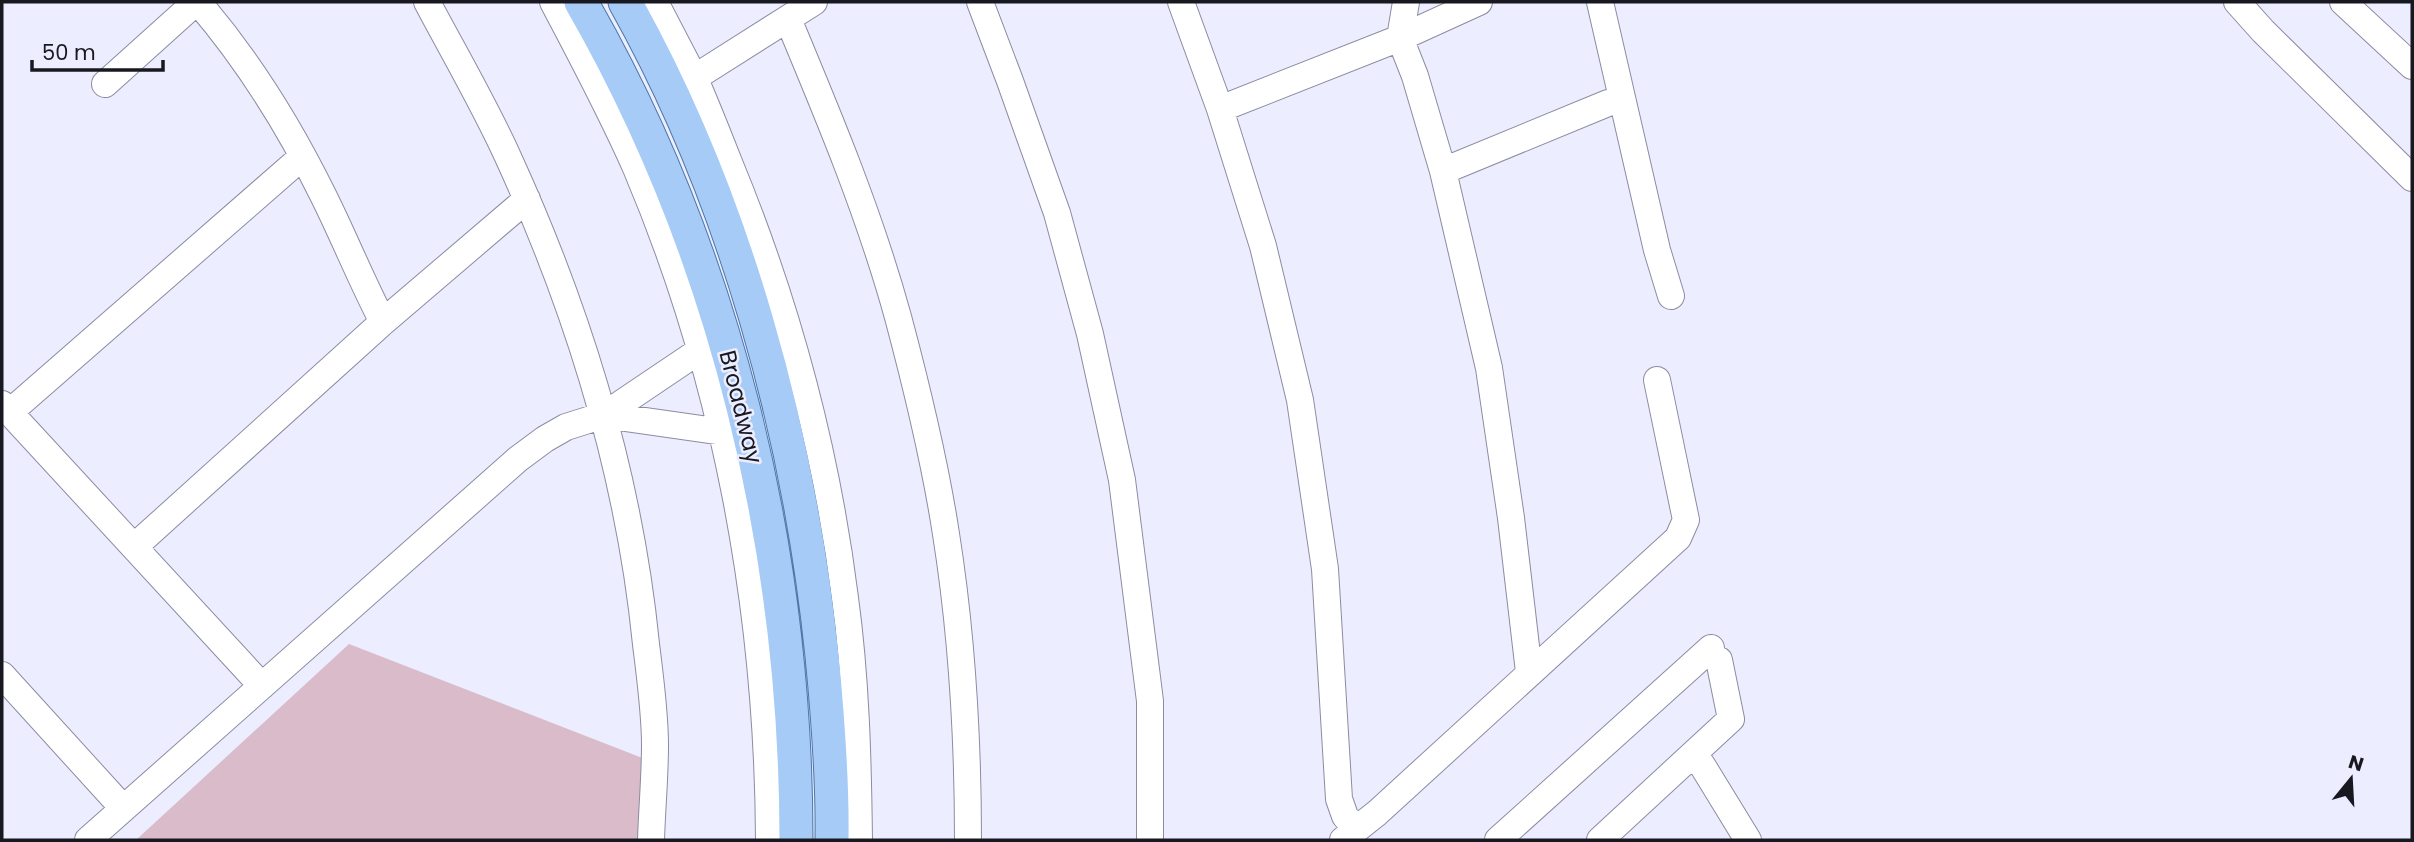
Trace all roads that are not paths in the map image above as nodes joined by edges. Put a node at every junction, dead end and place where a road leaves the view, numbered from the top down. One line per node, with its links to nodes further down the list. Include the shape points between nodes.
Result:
1 (197, 2): 19 (street); 22 (street, via 226,35)
2 (427, 2): 26 (street)
3 (553, 2): 25 (street, via 621,136)
4 (581, 2): 25 (main road, Broadway, via 659,157)
5 (625, 2): 35 (main road, Broadway, via 685,124 731,243)
6 (655, 2): 18 (street)
7 (814, 2): 15 (street)
8 (980, 2): 52 (street, via 1056,212 1090,334 1122,480 1150,701)
9 (1181, 2): 21 (street)
10 (1406, 2): 16 (street)
11 (1479, 2): 16 (street)
12 (1600, 2): 27 (street)
13 (2237, 2): 24 (street)
14 (2343, 2): 17 (street)
15 (788, 19): 18 (street); 51 (street, via 866,216 923,419 946,532 959,631)
16 (1400, 38): 21 (street); 23 (street)
17 (2412, 65)
18 (694, 78): 35 (street, via 751,216 793,343 824,474)
19 (105, 84)
20 (1608, 103): 23 (street)
21 (1220, 109): 44 (street, via 1263,246 1300,400 1325,569 1339,799)
22 (302, 157): 28 (street); 31 (street)
23 (1443, 171): 38 (street, via 1489,369)
24 (2412, 178)
25 (661, 198): 29 (street); 36 (main road, Broadway, via 696,255 722,331 756,461)
26 (527, 200): 28 (street); 32 (street)
27 (1671, 296)
28 (383, 321): 34 (street)
29 (699, 351): 32 (street); 33 (street)
30 (1657, 380): 38 (street, via 1686,520 1678,538)
31 (6, 408): 34 (street)
32 (604, 415): 33 (street); 40 (street, via 566,427 518,459); 46 (street, via 643,614 655,743)
33 (723, 432): 36 (street)
34 (134, 547): 40 (street)
35 (828, 575): 49 (main road, Broadway); 50 (street, via 855,699)
36 (764, 584): 47 (street, via 757,621); 48 (main road, Broadway, via 794,729)
37 (1715, 654): 53 (street); 54 (street); 55 (street, via 1731,719)
38 (1530, 671): 44 (street)
39 (2, 675): 43 (street)
40 (262, 686): 43 (street)
41 (1731, 740): 42 (street)
42 (1702, 765): 56 (street); 57 (street)
43 (122, 808): 45 (street)
44 (1357, 837)
45 (89, 840)
46 (651, 840)
47 (769, 840)
48 (796, 840)
49 (832, 840)
50 (859, 840)
51 (968, 840)
52 (1150, 840)
53 (1498, 840)
54 (1521, 840)
55 (1600, 840)
56 (1621, 840)
57 (1748, 840)

